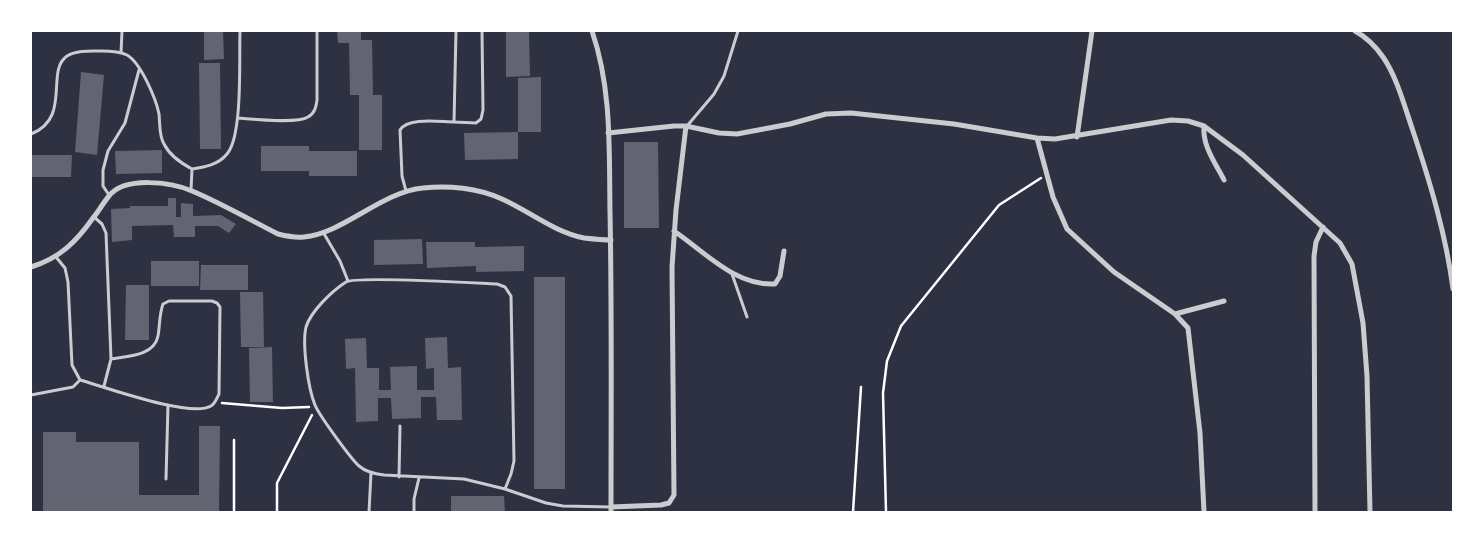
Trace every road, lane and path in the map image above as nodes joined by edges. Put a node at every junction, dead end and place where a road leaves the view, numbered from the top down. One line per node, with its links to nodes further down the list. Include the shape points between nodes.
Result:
1 (122, 31): 10 (lane)
2 (240, 31): 12 (lane)
3 (317, 31): 12 (lane, via 317,100 309,117 298,120)
4 (456, 31): 13 (lane)
5 (482, 31): 13 (lane, via 481,119 476,123)
6 (592, 31): 16 (street, via 605,88)
7 (738, 31): 14 (lane, via 724,76 714,94)
8 (1092, 31): 18 (street)
9 (1356, 31): 36 (street, via 1383,57 1401,93 1437,209)
10 (121, 53): 11 (lane); 17 (lane, via 76,52 66,57 58,74 53,114 48,124)
11 (140, 69): 20 (lane, via 156,103 165,146 182,164); 25 (lane, via 125,123 108,151 103,170 103,186)
12 (238, 118): 20 (lane, via 228,153 208,166)
13 (454, 122): 24 (lane, via 411,122 403,125 400,130 401,158)
14 (686, 126): 16 (street); 19 (street, via 737,134 826,114 851,112); 28 (street)
15 (1204, 126): 18 (street, via 1171,120); 22 (street, via 1206,144); 27 (street, via 1243,155)
16 (608, 133): 30 (street)
17 (31, 134)
18 (1077, 137): 19 (street)
19 (1037, 138): 21 (street)
20 (192, 168): 23 (lane)
21 (1046, 175): 38 (street, via 1067,229 1114,272); 61 (path, via 999,205 901,326 887,361 883,393)
22 (1224, 180)
23 (191, 190): 25 (street, via 144,183 127,184); 29 (street, via 278,234 304,237)
24 (406, 191): 29 (street); 30 (street, via 423,188 479,191 501,198 567,232 584,238)
25 (109, 195): 26 (street)
26 (94, 217): 32 (street, via 69,247); 40 (lane, via 106,233)
27 (1323, 227): 63 (street, via 1314,256); 64 (street, via 1340,243 1352,264 1363,323)
28 (674, 231): 34 (street); 55 (street, via 674,495 669,503 661,505)
29 (323, 232): 35 (lane)
30 (610, 240): 55 (street)
31 (784, 251): 34 (street, via 780,276 775,284 747,280)
32 (56, 257): 33 (street); 41 (lane, via 65,268 68,282 72,365)
33 (31, 266)
34 (732, 273): 39 (lane)
35 (348, 281): 47 (lane, via 310,316 306,328 307,370); 54 (lane, via 497,284 505,287 511,296 514,461)
36 (1453, 289)
37 (1224, 301): 38 (street)
38 (1175, 314): 62 (street, via 1188,328 1200,433)
39 (747, 317)
40 (111, 359): 42 (lane); 45 (lane, via 146,352 154,346 163,304 169,301 217,303 220,307 219,394)
41 (80, 380): 42 (lane); 44 (lane, via 73,387)
42 (104, 386): 46 (lane)
43 (861, 387): 60 (path)
44 (31, 395)
45 (215, 402): 46 (lane, via 200,409); 47 (path, via 282,408)
46 (168, 405): 53 (lane)
47 (315, 407): 50 (lane, via 353,459); 57 (path, via 277,483)
48 (400, 426): 51 (lane)
49 (234, 440): 56 (path)
50 (371, 473): 51 (lane); 58 (lane)
51 (399, 477): 52 (lane)
52 (418, 478): 54 (lane, via 464,479); 59 (lane)
53 (166, 479)
54 (505, 489): 55 (lane, via 546,503)
55 (611, 509)
56 (234, 512)
57 (276, 512)
58 (369, 512)
59 (414, 512)
60 (853, 512)
61 (886, 512)
62 (1204, 512)
63 (1315, 512)
64 (1370, 512)

